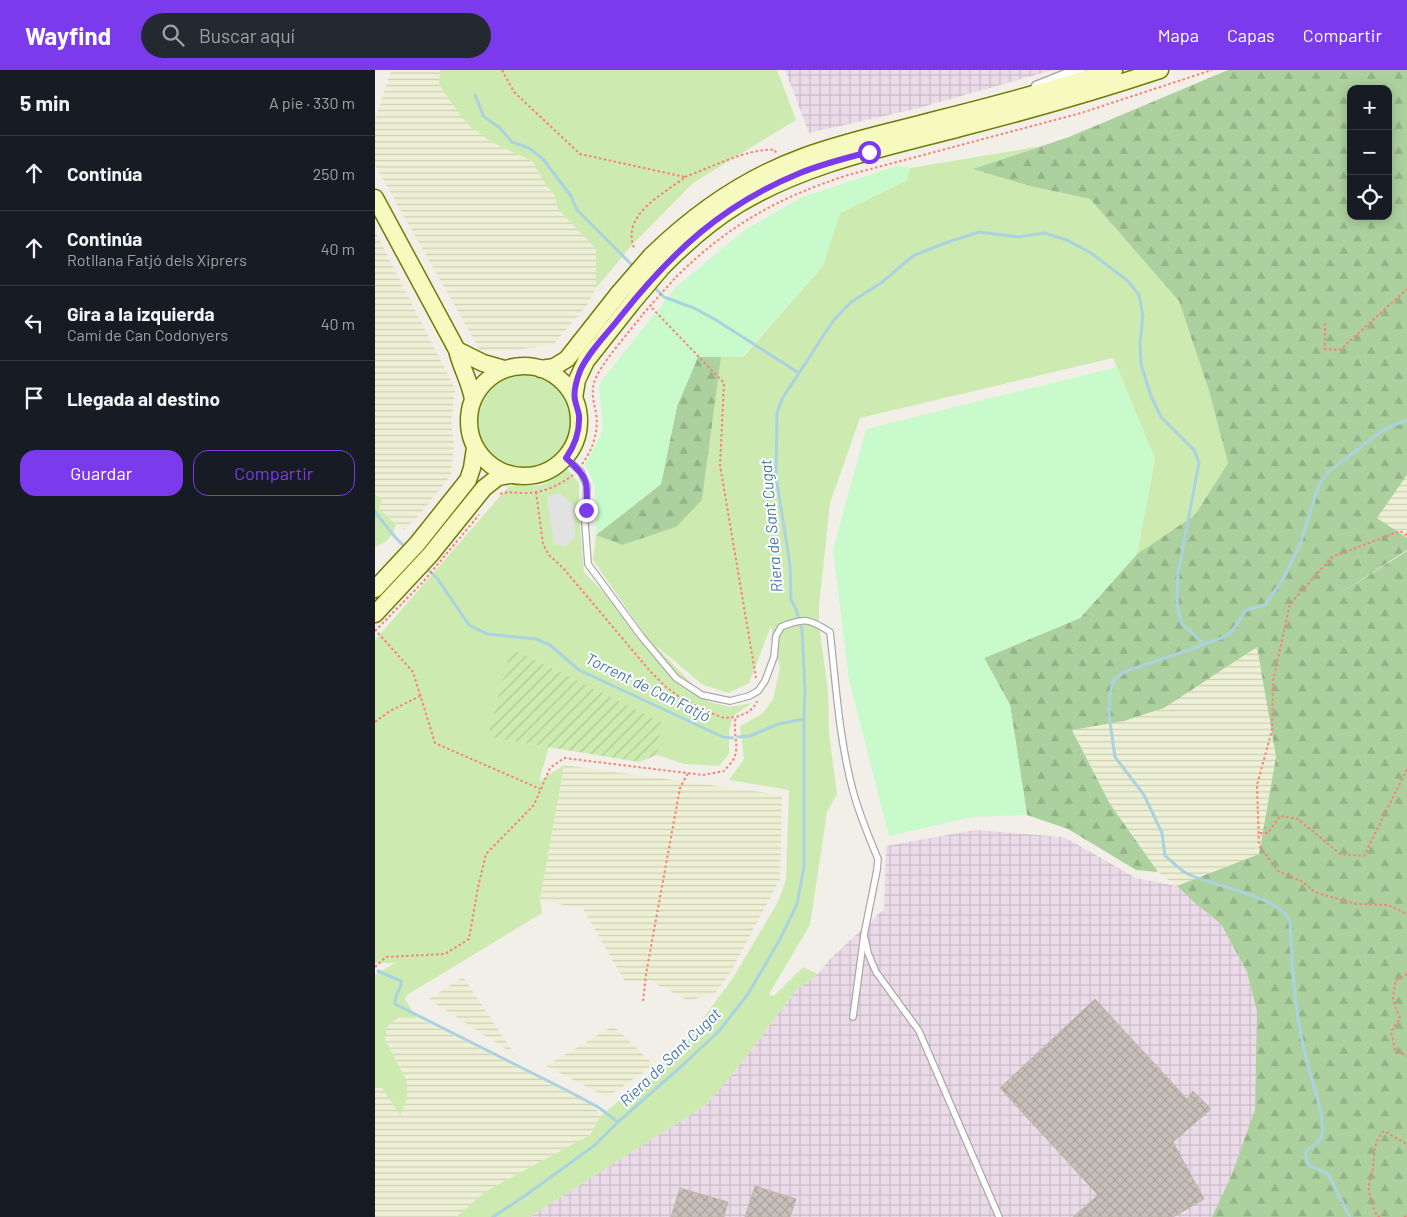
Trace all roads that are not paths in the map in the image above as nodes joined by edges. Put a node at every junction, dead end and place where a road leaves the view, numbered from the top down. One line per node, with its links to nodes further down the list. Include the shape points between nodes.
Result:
1 (1080, 70): 4 (street)
2 (1114, 70): 4 (main road)
3 (1160, 70): 6 (main road, via 801,173 731,209)
4 (1010, 100): 6 (main road, via 848,143 782,166 739,187 682,227)
5 (375, 198): 8 (main road)
6 (657, 261): 7 (main road, bridge)
7 (631, 304): 9 (main road, via 567,359 554,367); 11 (main road, via 586,361 577,380)
8 (457, 350): 10 (main road, via 483,364); 12 (main road)
9 (541, 368): 10 (main road, via 515,366); 11 (main road, via 562,381)
10 (505, 369): 12 (main road, via 486,381)
11 (575, 398): 14 (main road, via 579,425 575,443)
12 (473, 399): 13 (main road, via 469,429)
13 (475, 448): 15 (main road, via 490,465); 16 (main road, via 471,474 461,489)
14 (566, 458): 15 (main road, via 557,466 535,475); 18 (lane, via 581,472 587,486 588,564 676,678 702,695 730,701 749,696 758,691 765,681 781,627 811,620 830,632 847,764 853,792 878,859)
15 (510, 475): 17 (main road, via 491,482 476,508)
16 (375, 590)
17 (375, 614)
18 (864, 935): 19 (lane); 20 (lane, via 876,972 919,1031)
19 (853, 1018)
20 (999, 1217)

